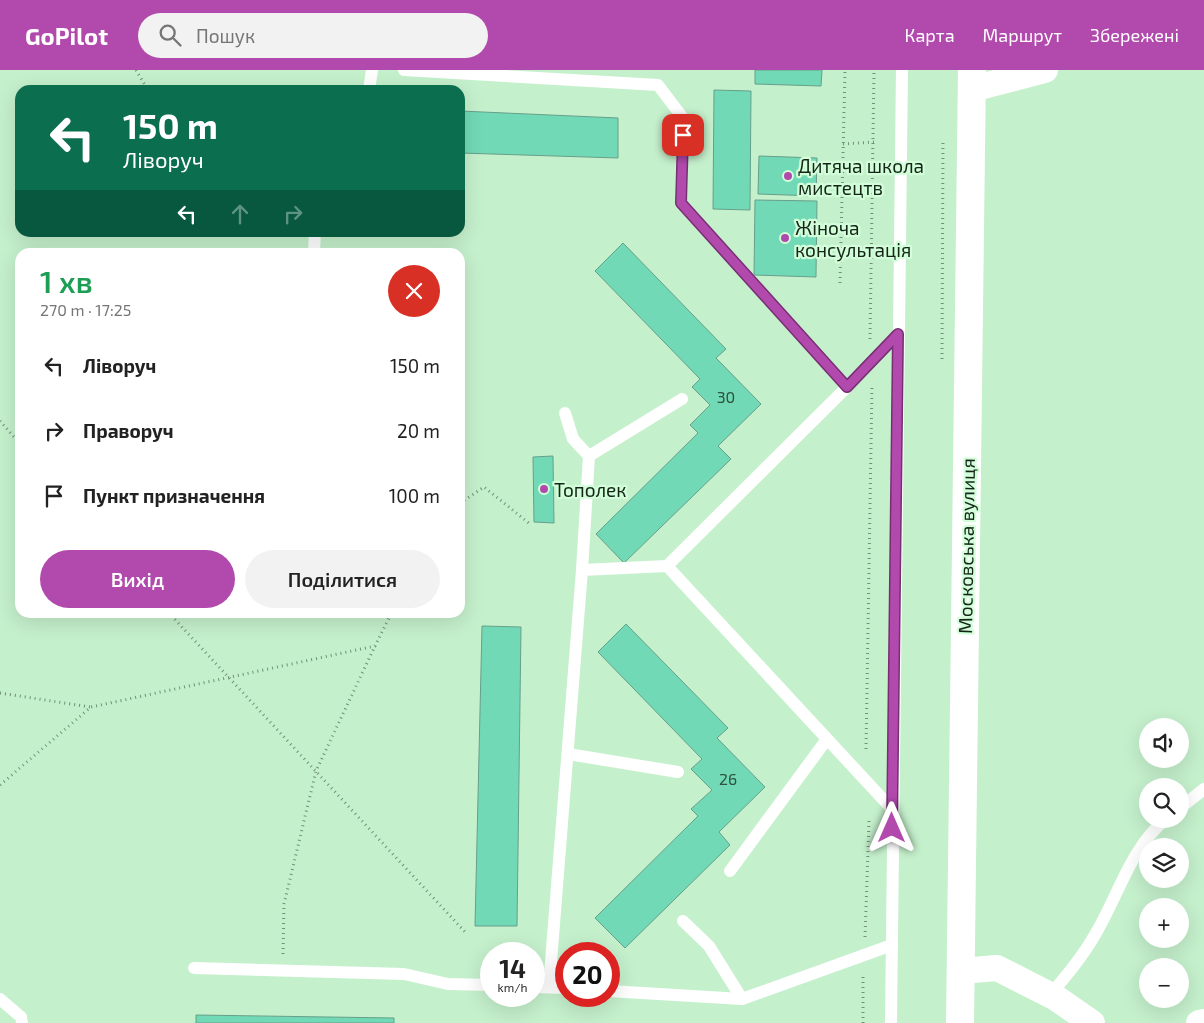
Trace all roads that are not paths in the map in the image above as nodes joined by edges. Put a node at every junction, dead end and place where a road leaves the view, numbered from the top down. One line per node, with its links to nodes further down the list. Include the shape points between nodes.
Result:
1 (372, 70): 6 (lane)
2 (404, 70): 8 (lane, via 658,85 683,118 681,203)
3 (902, 70): 7 (lane)
4 (1045, 70): 5 (street)
5 (972, 80): 25 (main road, Московська вулиця)
6 (370, 85)
7 (898, 334): 8 (lane); 19 (lane)
8 (847, 387): 12 (lane)
9 (682, 399): 11 (lane)
10 (565, 413): 11 (lane, via 573,439)
11 (589, 456): 13 (lane)
12 (667, 566): 13 (lane); 14 (lane)
13 (582, 570): 15 (lane)
14 (827, 739): 19 (lane); 21 (lane)
15 (568, 754): 16 (lane); 28 (lane)
16 (678, 772)
17 (1204, 789): 18 (lane)
18 (1189, 801)
19 (892, 809): 23 (lane)
20 (1157, 828): 31 (lane, via 1122,878 1097,932 1072,970)
21 (730, 871)
22 (683, 921): 33 (lane, via 709,946)
23 (892, 944): 33 (lane); 36 (lane)
24 (194, 968): 26 (lane, via 404,974 448,984)
25 (961, 971): 31 (street, via 997,968); 37 (main road, Московська вулиця)
26 (480, 985)
27 (545, 987): 28 (lane)
28 (549, 987): 29 (lane)
29 (555, 987)
30 (620, 992): 33 (lane)
31 (1050, 995): 38 (street)
32 (0, 999): 35 (lane, via 21,1017)
33 (742, 999)
34 (1204, 1022): 39 (street)
35 (22, 1023)
36 (891, 1023)
37 (960, 1023)
38 (1092, 1023)
39 (1199, 1023)

